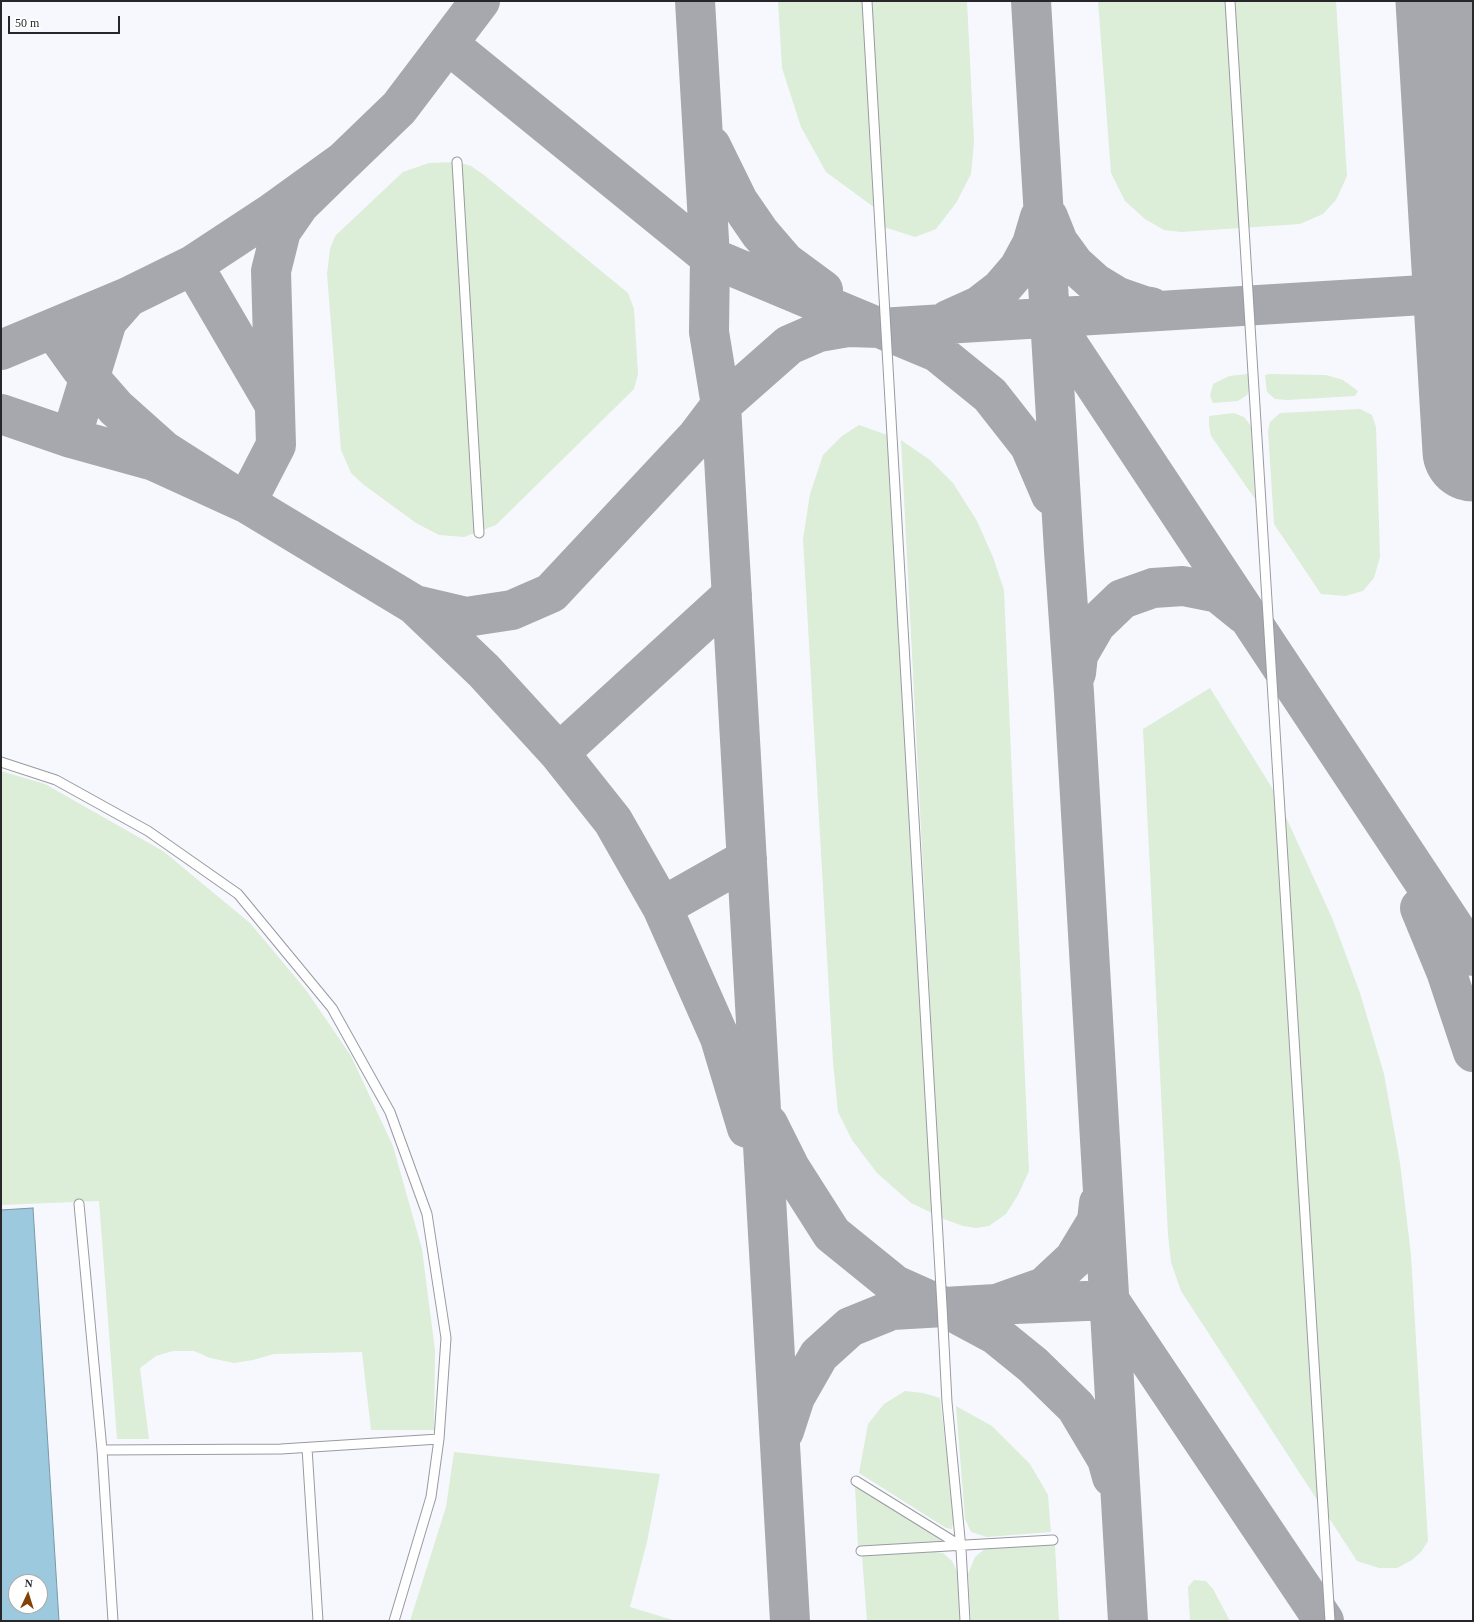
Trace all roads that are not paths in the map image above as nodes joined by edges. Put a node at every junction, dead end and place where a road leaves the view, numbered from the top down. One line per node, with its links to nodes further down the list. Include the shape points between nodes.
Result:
1 (867, 1): 12 (lane, via 947,1402)
2 (1230, 1): 18 (lane)
3 (457, 162): 4 (lane)
4 (479, 533)
5 (1, 762): 7 (lane, via 56,780 135,823 238,894 332,1008 390,1112 427,1214 446,1338)
6 (79, 1204): 9 (lane)
7 (439, 1439): 8 (lane); 16 (lane, via 431,1497)
8 (307, 1448): 9 (lane); 15 (lane)
9 (102, 1450): 14 (lane)
10 (856, 1481): 12 (lane)
11 (1053, 1540): 12 (lane)
12 (961, 1546): 13 (lane); 17 (lane)
13 (861, 1551)
14 (113, 1621)
15 (318, 1621)
16 (395, 1621)
17 (965, 1621)
18 (1330, 1621)

